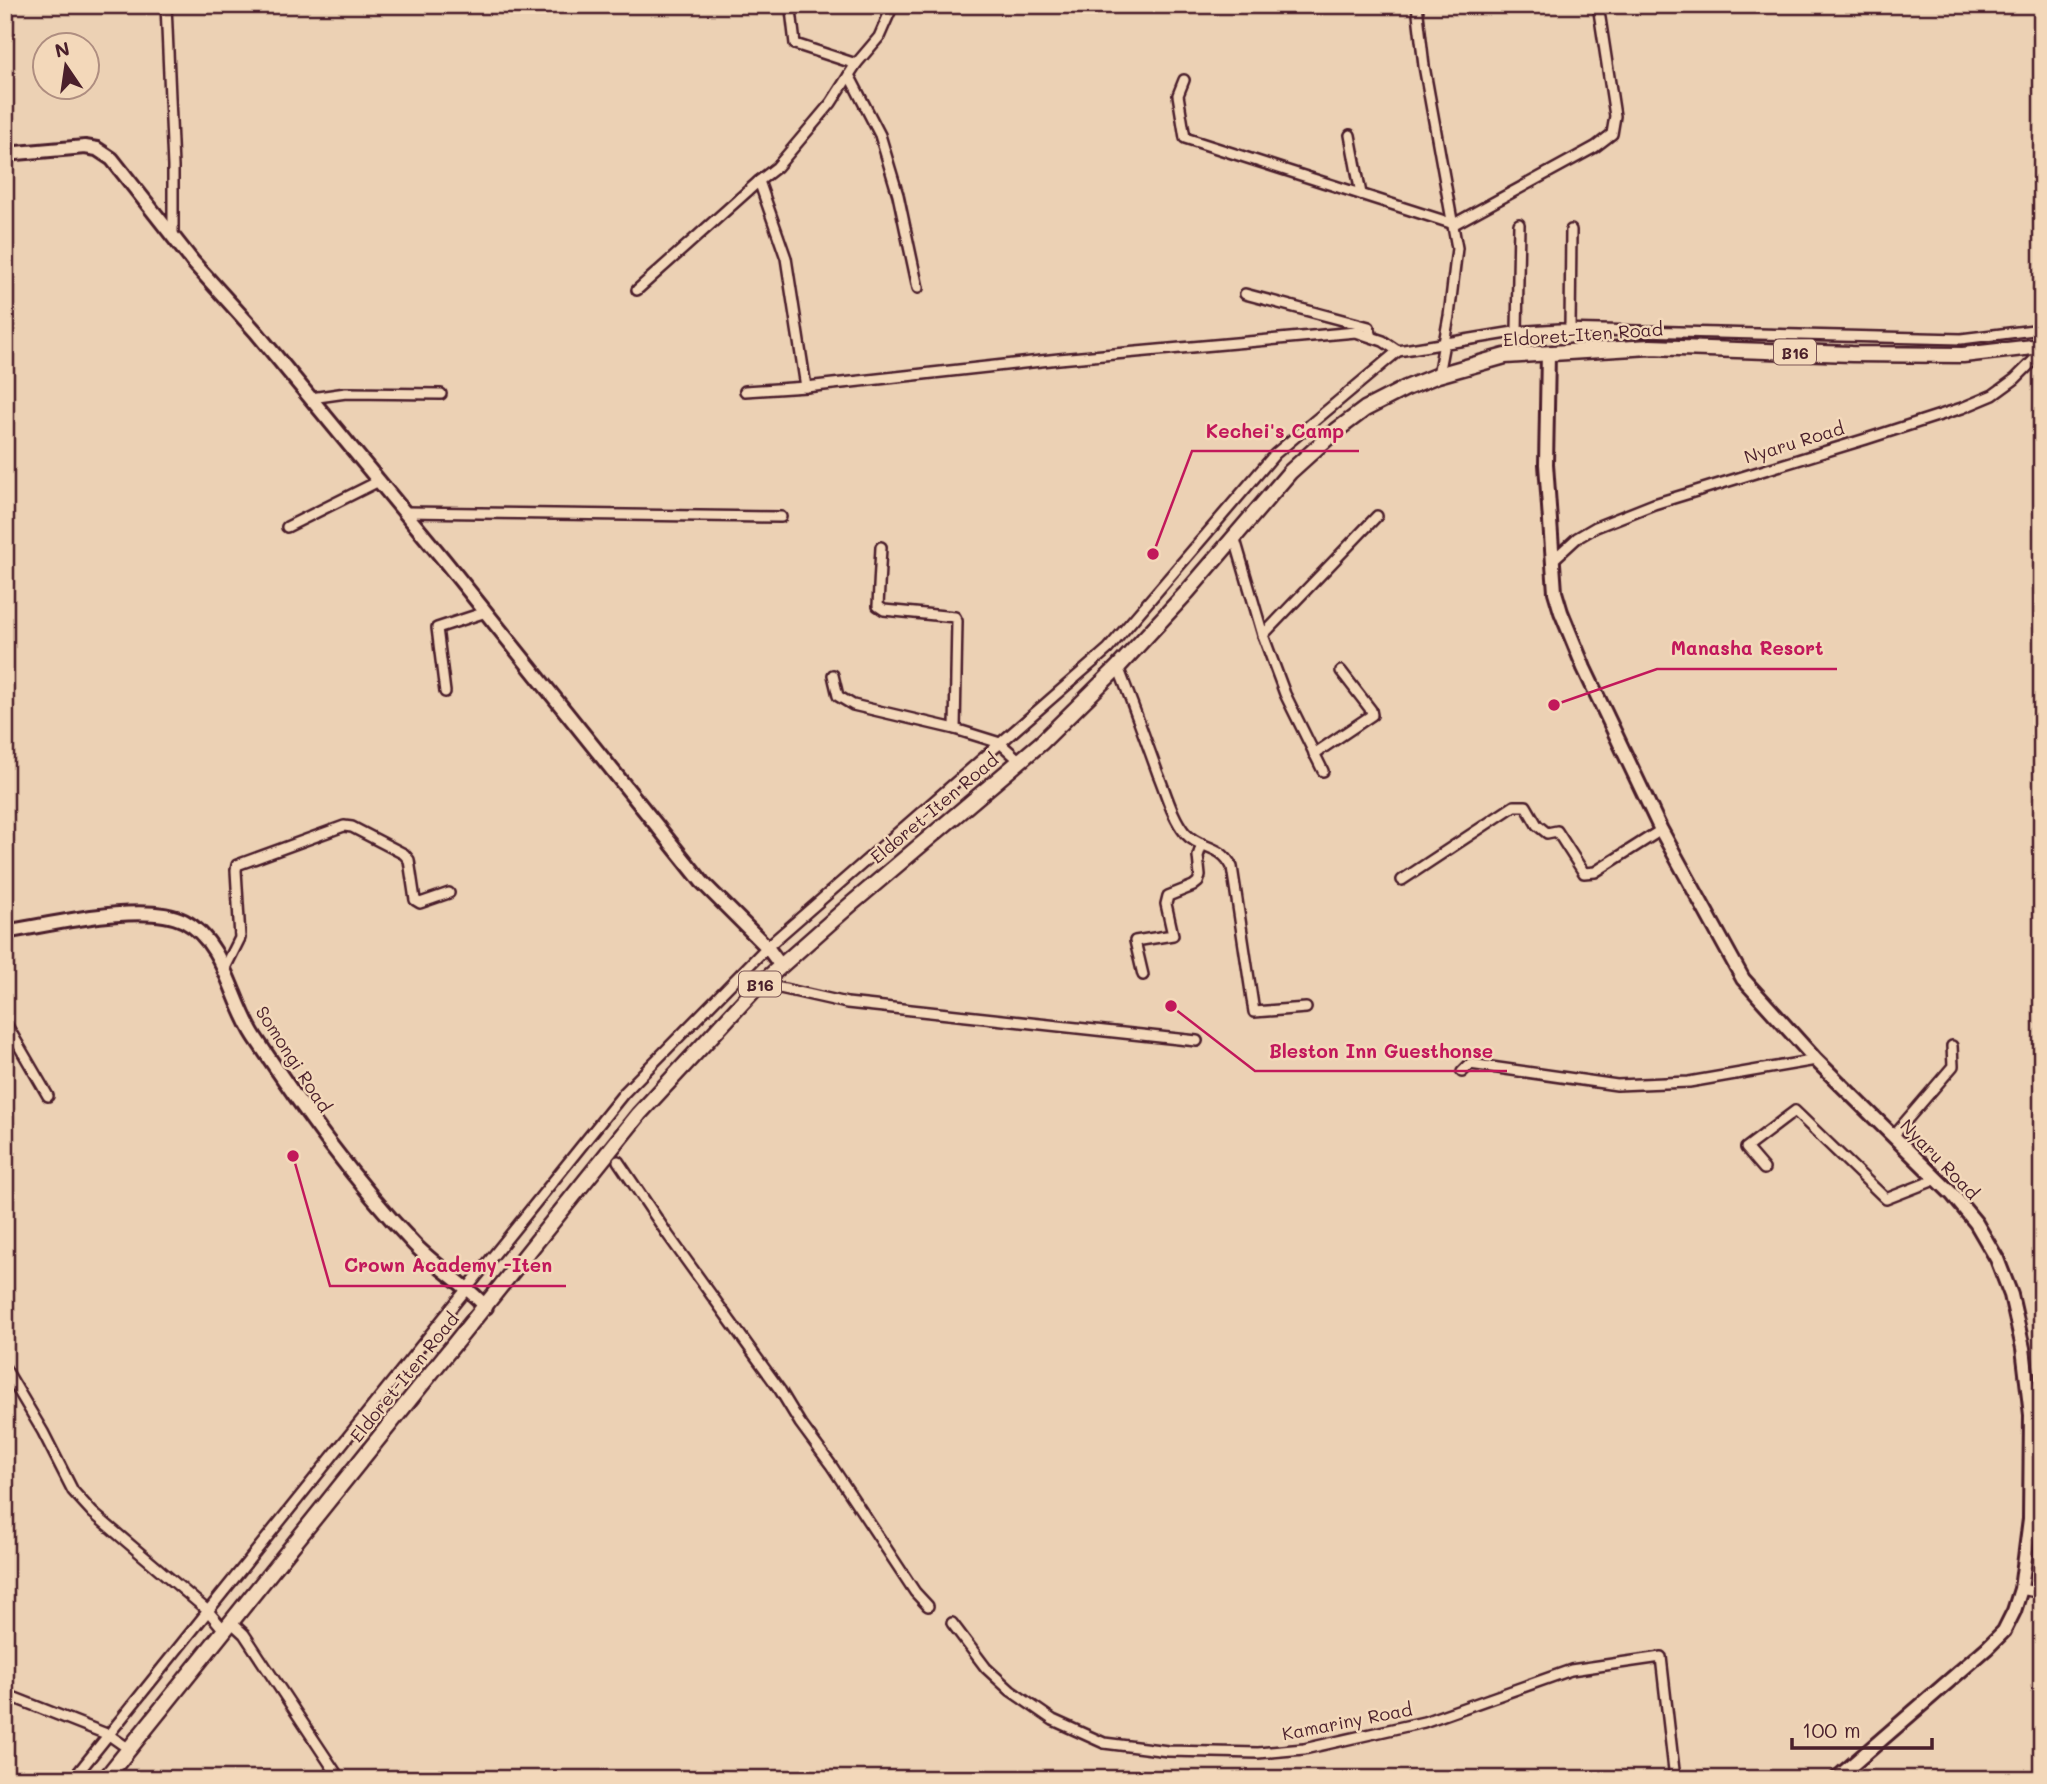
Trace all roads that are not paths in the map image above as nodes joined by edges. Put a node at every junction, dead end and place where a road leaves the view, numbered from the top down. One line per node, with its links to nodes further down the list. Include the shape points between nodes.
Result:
1 (166, 5): 16 (street)
2 (786, 5): 6 (street, via 791,10 795,44)
3 (893, 5): 6 (street, via 879,37)
4 (1417, 5): 13 (street)
5 (1598, 5): 13 (street, via 1615,116 1612,134)
6 (856, 64): 7 (street)
7 (849, 75): 11 (street, via 777,167); 17 (street, via 880,135)
8 (1184, 80): 12 (street, via 1178,94 1185,138)
9 (1350, 135): 12 (street)
10 (5, 154): 16 (street, via 97,149 111,159)
11 (759, 181): 18 (street); 31 (street, via 786,258)
12 (1361, 194): 13 (street)
13 (1454, 224): 25 (street, via 1456,270)
14 (1520, 224): 22 (street)
15 (1572, 230): 20 (street)
16 (173, 237): 34 (street)
17 (918, 288)
18 (637, 290)
19 (1245, 294): 24 (street, via 1369,327)
20 (1570, 329): 22 (street); 23 (street)
21 (2042, 330): 23 (street, via 1961,339)
22 (1517, 331): 25 (street)
23 (1840, 336): 29 (street)
24 (1372, 337): 26 (street); 31 (street, via 1356,332)
25 (1443, 344): 26 (street); 30 (street)
26 (1398, 351): 50 (street, via 1275,454 1108,649)
27 (2041, 353): 29 (main road, Eldoret-Iten Road / B16); 42 (street, Nyaru Road, via 1993,395 1654,504 1577,538)
28 (1548, 354): 29 (main road, Eldoret-Iten Road / B16, via 1650,346); 30 (main road, Eldoret-Iten Road / B16, via 1505,356); 42 (street, via 1546,464)
29 (1841, 354)
30 (1438, 375): 40 (main road, Eldoret-Iten Road / B16, via 1366,410 1333,433 1290,472)
31 (806, 387): 32 (street)
32 (745, 391)
33 (442, 394): 34 (street, via 346,393)
34 (311, 398): 35 (street)
35 (379, 481): 36 (street); 39 (street)
36 (405, 512): 38 (street); 43 (street)
37 (1377, 516): 44 (street)
38 (781, 517)
39 (287, 527)
40 (1234, 536): 44 (street); 45 (main road, Eldoret-Iten Road / B16)
41 (881, 547): 49 (street, via 878,606 951,616 957,621)
42 (1553, 566): 54 (street, Nyaru Road, via 1555,592 1570,634)
43 (486, 612): 48 (street, via 437,628); 59 (street, via 702,882)
44 (1262, 635): 51 (street)
45 (1118, 667): 52 (main road, Eldoret-Iten Road / B16); 55 (street, via 1171,807 1186,834)
46 (1342, 671): 51 (street, via 1372,715)
47 (833, 675): 49 (street, via 838,696 853,705)
48 (445, 692)
49 (955, 729): 50 (street)
50 (1000, 743): 52 (street); 59 (street)
51 (1314, 754): 53 (street)
52 (1020, 761): 60 (main road, Eldoret-Iten Road / B16)
53 (1323, 771)
54 (1661, 830): 56 (street, via 1595,872 1584,873 1557,831 1547,833 1526,806 1514,806); 68 (street, Nyaru Road, via 1743,979)
55 (1202, 844): 62 (street, via 1198,881 1168,896 1173,935 1135,941); 64 (street, via 1217,849 1232,867 1254,1012)
56 (1402, 880)
57 (449, 893): 61 (street, via 415,900 404,854 344,826 237,865 240,938)
58 (5, 932): 61 (street, Somongi Road, via 155,913 186,922 203,935)
59 (767, 947): 60 (street); 75 (street, via 624,1093)
60 (781, 966): 63 (main road, Eldoret-Iten Road / B16)
61 (224, 971): 75 (street, Somongi Road, via 252,1033 329,1143 417,1247)
62 (1143, 975)
63 (755, 989): 66 (street, via 780,988 847,1003); 76 (main road, Eldoret-Iten Road / B16, via 639,1114)
64 (1306, 1008)
65 (5, 1022): 70 (street)
66 (1197, 1041)
67 (1952, 1046): 71 (street, via 1953,1066)
68 (1816, 1060): 69 (street, via 1689,1082 1617,1085 1470,1064); 71 (street, Nyaru Road)
69 (1462, 1072)
70 (48, 1096)
71 (1893, 1136): 74 (street, Nyaru Road)
72 (618, 1161): 80 (street)
73 (1763, 1169): 74 (street, via 1746,1148 1796,1111 1886,1199)
74 (1937, 1179): 78 (street, Nyaru Road, via 1976,1223 1997,1259 2023,1348 2031,1415 2030,1520)
75 (469, 1288): 76 (street, Somongi Road); 81 (street)
76 (486, 1307): 83 (main road, Eldoret-Iten Road / B16)
77 (5, 1368): 81 (street, via 73,1492)
78 (2021, 1589): 79 (street); 91 (street, Nyaru Road, via 2004,1631)
79 (2040, 1592)
80 (928, 1606)
81 (208, 1611): 83 (street); 85 (street)
82 (952, 1623): 90 (street, Kamariny Road, via 986,1668 1053,1720 1104,1743 1168,1751 1304,1749 1424,1722 1571,1670 1661,1657)
83 (228, 1626): 86 (main road, Eldoret-Iten Road / B16); 89 (street, via 244,1634)
84 (15, 1698): 85 (street)
85 (109, 1735): 86 (street); 87 (street)
86 (129, 1749): 88 (main road, Eldoret-Iten Road / B16)
87 (74, 1779)
88 (105, 1779)
89 (340, 1779)
90 (1675, 1779)
91 (1836, 1779)

